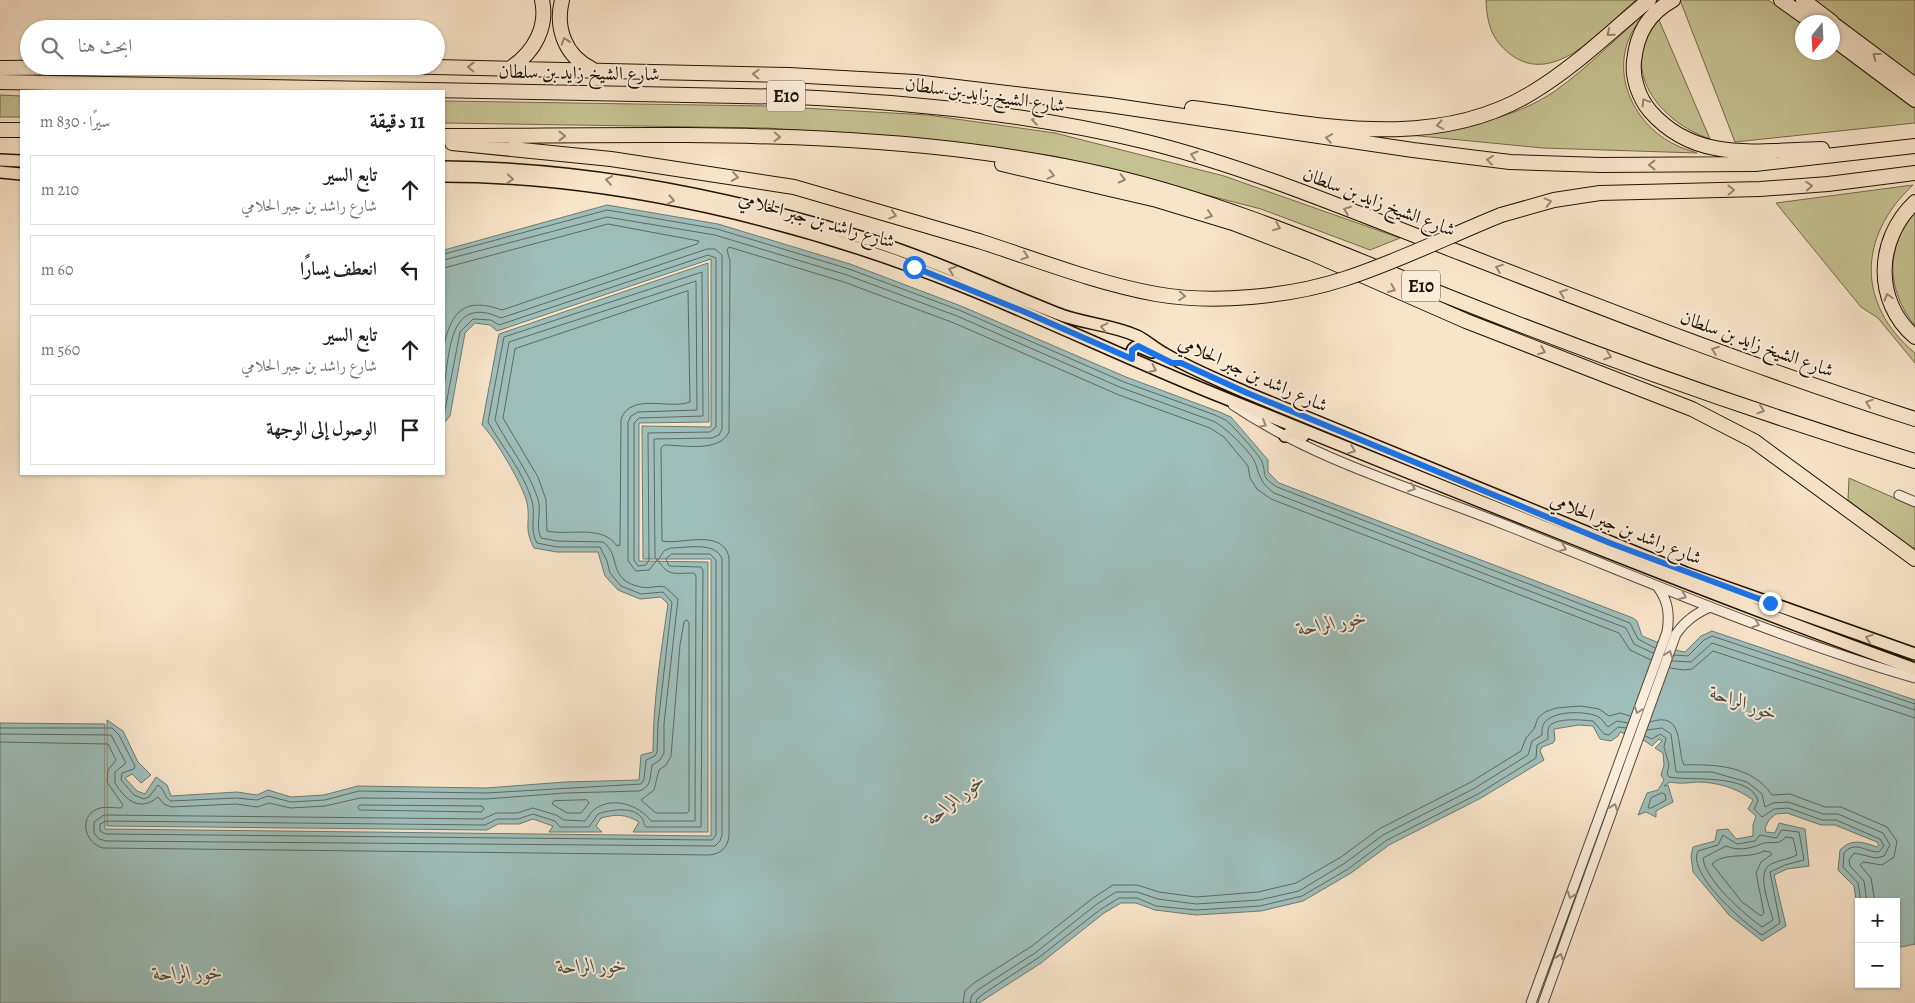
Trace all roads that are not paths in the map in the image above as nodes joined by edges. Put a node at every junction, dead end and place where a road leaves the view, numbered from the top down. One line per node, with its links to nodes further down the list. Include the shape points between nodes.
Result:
1 (542, 0): 12 (highway, via 544,17 538,39 524,58)
2 (562, 0): 15 (highway, one-way to 2, via 573,56 564,43 560,20)
3 (1673, 0): 6 (highway)
4 (1781, 0): 7 (highway)
5 (1803, 0): 8 (highway)
6 (1650, 5): 19 (highway, one-way to 19, via 1541,88 1501,109 1467,121 1381,130 1167,105); 28 (highway, one-way to 6, via 1695,144 1658,120 1644,103 1633,69 1635,49)
7 (1802, 15)
8 (1822, 15)
9 (1840, 29): 17 (highway, one-way to 9)
10 (1840, 44): 18 (highway)
11 (445, 66): 12 (highway, one-way to 11)
12 (512, 67): 15 (highway)
13 (0, 68): 14 (highway)
14 (20, 68)
15 (592, 69): 19 (highway, one-way to 15, via 857,78)
16 (0, 82): 41 (highway, شارع الشيخ زايد بن سلطان / E10, one-way to 16, via 1711,348 1274,181 1157,145 1083,128 894,102 797,96)
17 (1915, 85)
18 (1915, 100)
19 (1109, 105): 28 (highway, one-way to 19, via 1701,165 1510,162)
20 (0, 130): 21 (highway)
21 (20, 130)
22 (445, 136): 25 (highway, E10, one-way to 25, via 769,137)
23 (1915, 140): 27 (highway)
24 (445, 142): 33 (highway, one-way to 33, bridge, via 611,159 794,187 979,241 1103,282 1158,294 1204,298 1292,292 1343,279 1501,215 1554,200 1600,193 1828,184)
25 (919, 144): 44 (highway, E10, one-way to 44, via 1105,174 1211,203 1264,221 1500,316 1721,397); 47 (highway, one-way to 47, via 1157,200 1233,223 1311,253 1466,321 1692,409 1754,441)
26 (1915, 146): 27 (highway)
27 (1893, 148): 28 (highway)
28 (1753, 158)
29 (0, 160): 30 (main road)
30 (20, 162)
31 (445, 167): 39 (main road, شارع راشد بن جبر الحلامي, one-way to 31, via 1138,336 1058,314 869,239 784,214 712,197 622,182 547,172)
32 (0, 172): 34 (main road)
33 (1915, 172)
34 (20, 174)
35 (445, 176): 38 (main road, شارع راشد بن جبر الحلامي, one-way to 38, via 548,182 622,192 781,225 922,270)
36 (1915, 202): 37 (highway, one-way to 36, via 1890,305 1883,270 1891,234)
37 (1915, 337)
38 (1132, 359): 39 (main road, via 1132,350 1138,346 1172,363); 40 (main road, شارع راشد بن جبر الحلامي, one-way to 40)
39 (1181, 363): 51 (main road, شارع راشد بن جبر الحلامي, one-way to 39, via 1686,573)
40 (1222, 398): 42 (street, one-way to 42); 43 (main road, شارع راشد بن جبر الحلامي)
41 (1915, 419)
42 (1285, 436): 43 (main road, via 1292,432); 48 (street, one-way to 48)
43 (1332, 442): 52 (main road, شارع راشد بن جبر الحلامي, one-way to 52, via 1707,593)
44 (1915, 461)
45 (1899, 495): 46 (street)
46 (1915, 502)
47 (1915, 560)
48 (1657, 585): 49 (street, one-way to 49); 50 (street, via 1667,603)
49 (1710, 607): 50 (street, via 1694,614); 53 (street, one-way to 53, via 1853,660)
50 (1672, 633): 54 (street, one-way to 54, via 1587,849); 55 (street, one-way to 50, via 1598,853)
51 (1915, 654)
52 (1915, 669)
53 (1915, 678)
54 (1531, 1003)
55 (1543, 1003)

